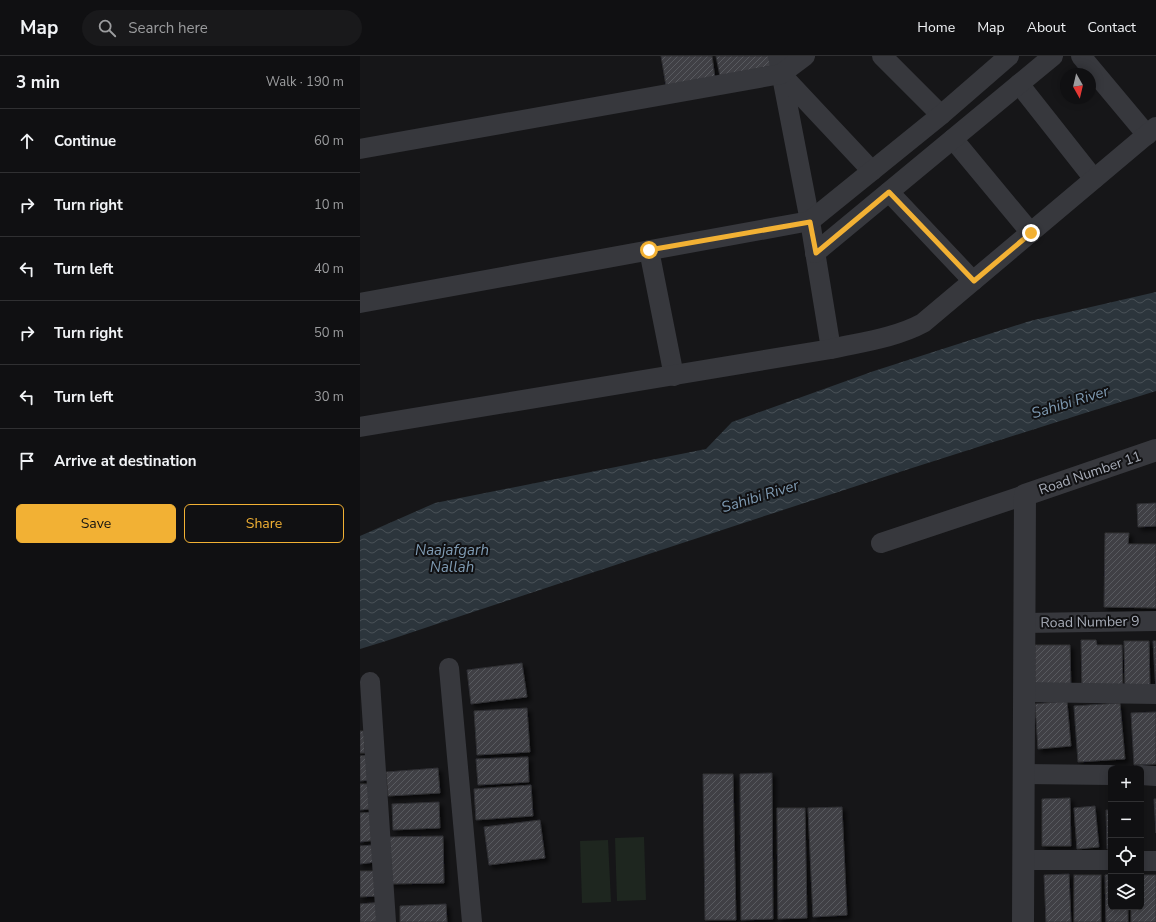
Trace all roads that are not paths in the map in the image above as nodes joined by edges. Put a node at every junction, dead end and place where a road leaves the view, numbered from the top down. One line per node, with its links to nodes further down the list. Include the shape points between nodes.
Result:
1 (805, 56): 7 (street)
2 (882, 56): 9 (street)
3 (1009, 56): 6 (street)
4 (1053, 56): 8 (street)
5 (1081, 56): 10 (street)
6 (988, 63): 9 (street)
7 (780, 65): 12 (street); 13 (street); 16 (street)
8 (1019, 84): 11 (street); 14 (street)
9 (941, 115): 13 (street)
10 (1151, 131): 14 (street)
11 (953, 139): 15 (street); 17 (street)
12 (360, 149)
13 (872, 171): 16 (street)
14 (1094, 180): 17 (street)
15 (889, 192): 19 (street); 20 (street)
16 (810, 222): 18 (street); 19 (street)
17 (1031, 233): 20 (street)
18 (649, 250): 21 (street); 23 (street)
19 (816, 253): 22 (street)
20 (974, 281): 22 (street, via 911,330)
21 (360, 303)
22 (831, 349): 23 (street)
23 (674, 376): 24 (street)
24 (360, 427)
25 (1156, 450): 26 (street, Road Number 11)
26 (1025, 495): 27 (street); 29 (street)
27 (881, 543)
28 (1156, 621): 29 (street, Road Number 9)
29 (1024, 623): 32 (street)
30 (449, 668): 43 (street)
31 (370, 682): 42 (street)
32 (1024, 692): 33 (street); 34 (street)
33 (1156, 694)
34 (1024, 774): 35 (street); 38 (street)
35 (1108, 775)
36 (1144, 775): 37 (street)
37 (1156, 776)
38 (1024, 860): 39 (street); 44 (street)
39 (1108, 860)
40 (1144, 860): 41 (street)
41 (1156, 861)
42 (386, 922)
43 (472, 922)
44 (1023, 922)

